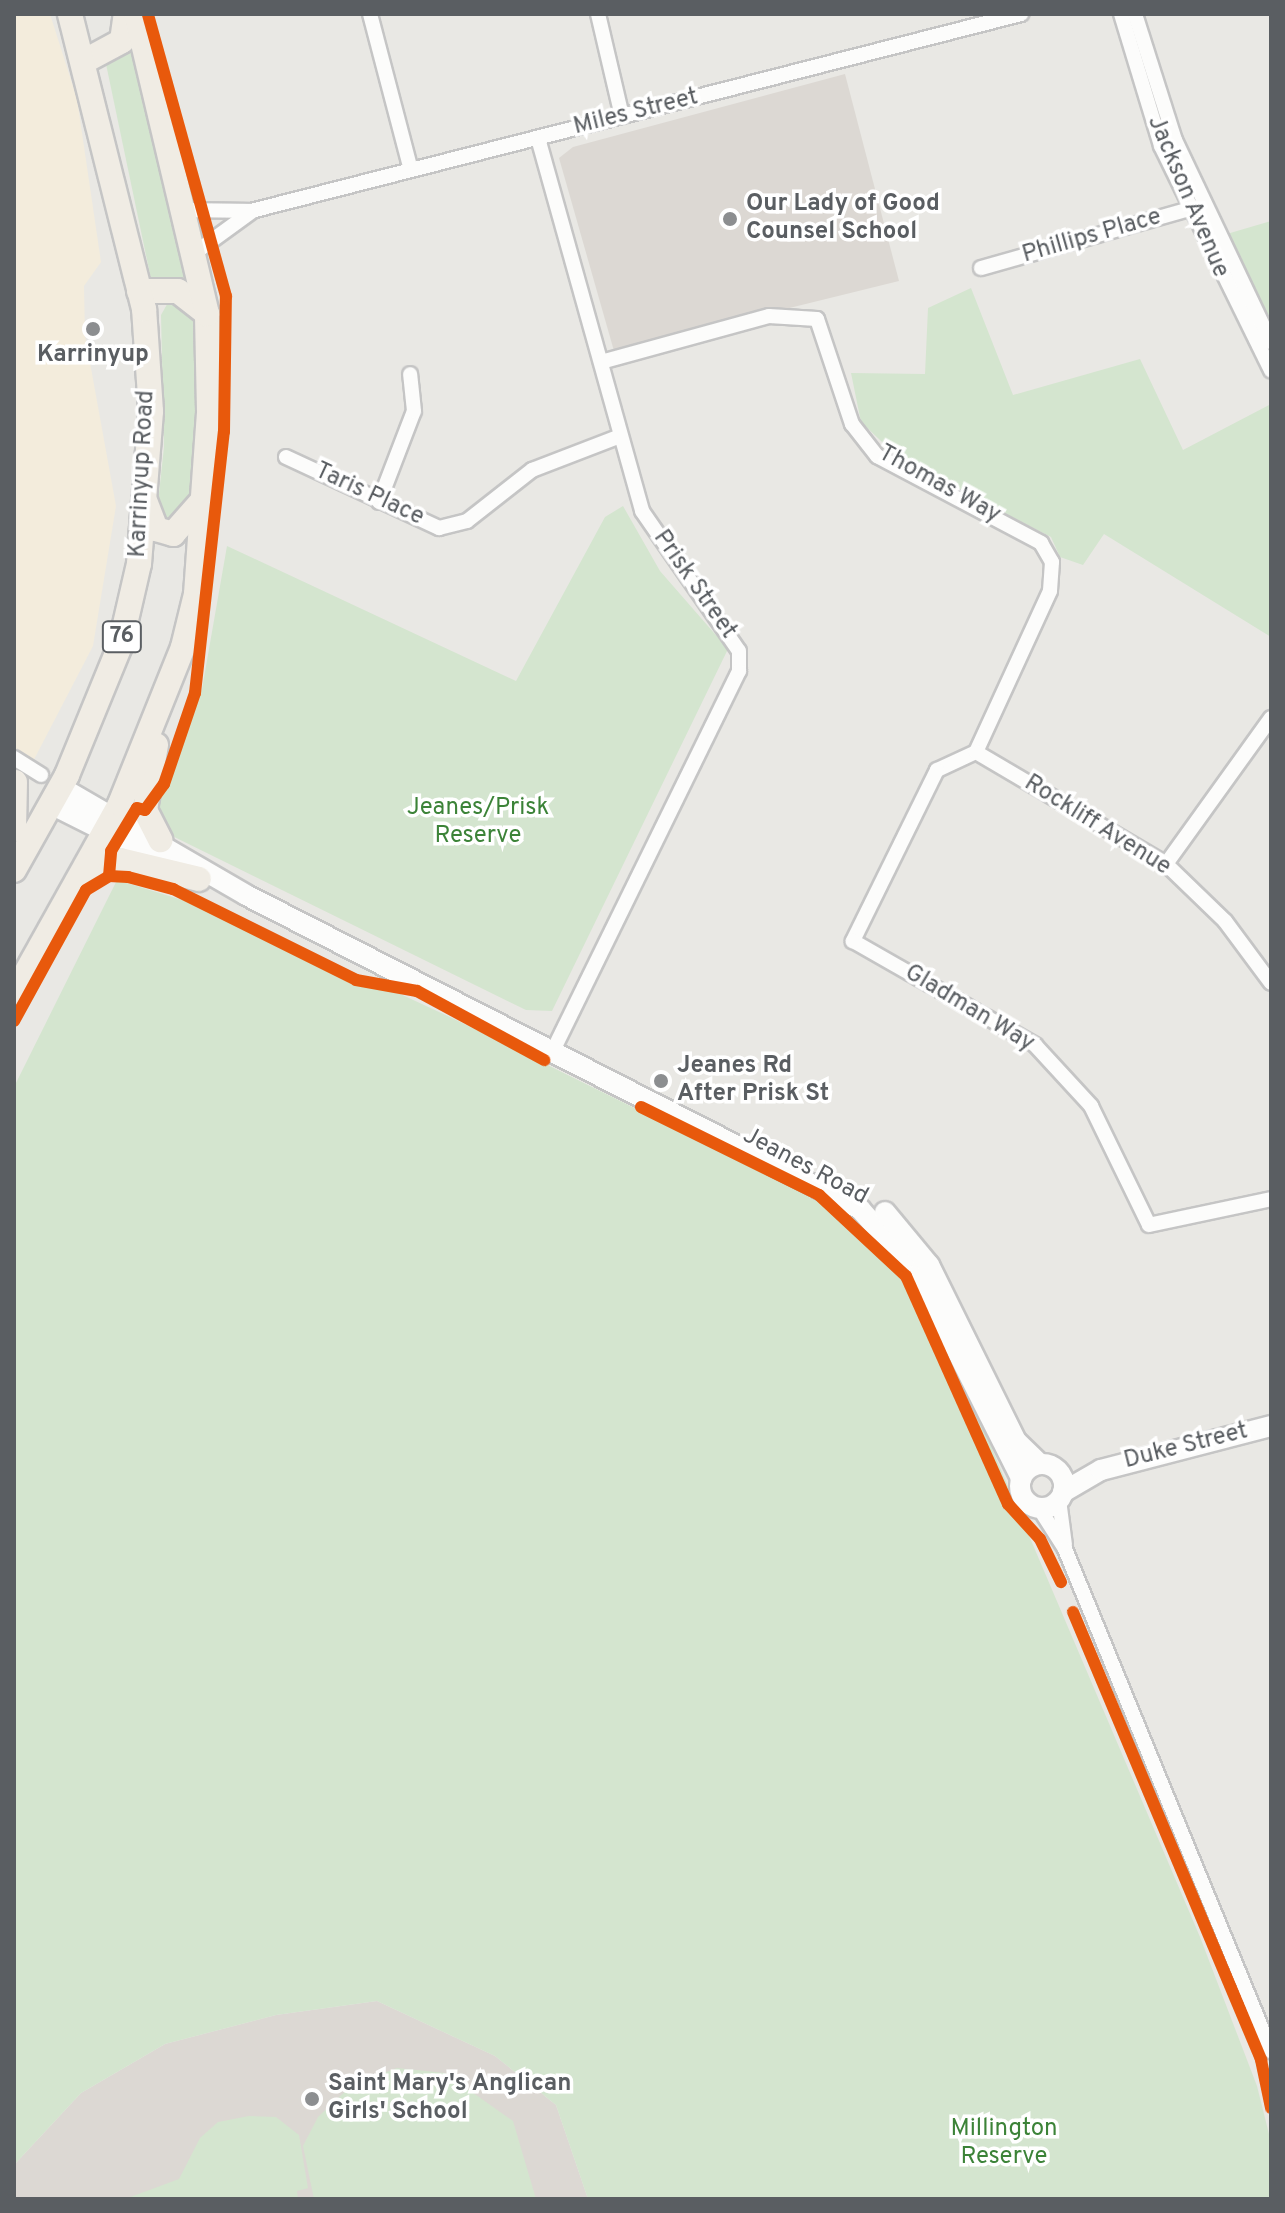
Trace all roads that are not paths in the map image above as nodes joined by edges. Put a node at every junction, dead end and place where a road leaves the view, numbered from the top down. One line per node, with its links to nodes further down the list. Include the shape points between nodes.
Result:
1 (70, 14): 9 (highway, Karrinyup Road / 76)
2 (126, 14): 9 (highway, via 122,41)
3 (136, 14): 14 (highway, 76)
4 (370, 14): 12 (street)
5 (598, 14): 10 (street)
6 (1021, 14): 10 (street, Miles Street)
7 (1121, 14): 13 (street, Jackson Avenue)
8 (1135, 14): 13 (street, Jackson Avenue)
9 (83, 62): 18 (highway, Karrinyup Road / 76)
10 (622, 116): 11 (street, Miles Street)
11 (538, 138): 12 (street, Miles Street); 22 (street, Prisk Street)
12 (411, 170): 15 (street, Miles Street)
13 (1195, 207): 17 (street, Phillips Place); 20 (street, Jackson Avenue); 21 (street, Jackson Avenue)
14 (187, 210): 15 (street, Miles Street); 16 (highway, 76)
15 (251, 211): 16 (street, Miles Street)
16 (196, 252): 19 (highway, 76)
17 (981, 268)
18 (139, 291): 19 (highway, via 178,291); 27 (highway, Karrinyup Road / 76, via 151,411)
19 (207, 314): 28 (highway, 76)
20 (1271, 342): 21 (street)
21 (1253, 346): 23 (street, Jackson Avenue)
22 (601, 362): 25 (street, Prisk Street); 32 (street, Thomas Way, via 769,316 817,319 852,424 877,456 1041,543 1052,562 1050,591)
23 (1271, 371)
24 (410, 374): 29 (street, via 414,411)
25 (620, 436): 29 (street, Taris Place, via 532,470 467,521 439,528); 48 (street, Prisk Street, via 642,511 731,637 739,671)
26 (286, 457): 29 (street, Taris Place)
27 (145, 489): 28 (highway, via 152,522 167,535 183,530); 35 (highway, Karrinyup Road / 76, via 124,629)
28 (203, 500): 30 (highway, 76)
29 (379, 502)
30 (183, 647): 36 (highway, 76); 38 (highway, via 145,810)
31 (1271, 718): 39 (street)
32 (976, 752): 39 (street, Rockliff Avenue); 49 (street, Gladman Way, via 937,770 853,941 1035,1045 1091,1106 1149,1225)
33 (14, 758): 35 (street)
34 (15, 782): 37 (highway)
35 (51, 789): 36 (main road, Jeanes Road); 40 (highway, Karrinyup Road / 76)
36 (111, 825): 38 (main road, Jeanes Road); 41 (highway, 76); 42 (main road, Jeanes Road)
37 (14, 829)
38 (160, 840): 43 (main road, Jeanes Road)
39 (1166, 864): 46 (street, Rockliff Avenue, via 1225,921)
40 (14, 870)
41 (80, 878): 42 (highway, via 120,860); 44 (highway, 76)
42 (199, 879): 43 (main road, Jeanes Road)
43 (246, 895): 48 (main road, Jeanes Road)
44 (58, 917): 45 (highway, via 32,936); 47 (highway, 76)
45 (14, 965)
46 (1271, 983)
47 (14, 994)
48 (555, 1048): 51 (main road, Jeanes Road, via 830,1176 883,1210 929,1265 1016,1441); 53 (main road, Jeanes Road, via 834,1192 876,1222 918,1274)
49 (1271, 1199)
50 (1271, 1426): 52 (main road, Duke Street)
51 (1049, 1468): 52 (main road, Duke Street); 53 (main road); 54 (main road, Jeanes Road)
52 (1101, 1470): 54 (main road, Duke Street)
53 (1021, 1478): 55 (main road, Jeanes Road, via 1023,1498)
54 (1061, 1496): 55 (main road); 56 (street, Jeanes Road)
55 (1039, 1508): 56 (street, Jeanes Road)
56 (1065, 1549): 57 (street, Jeanes Road)
57 (1271, 2051)

